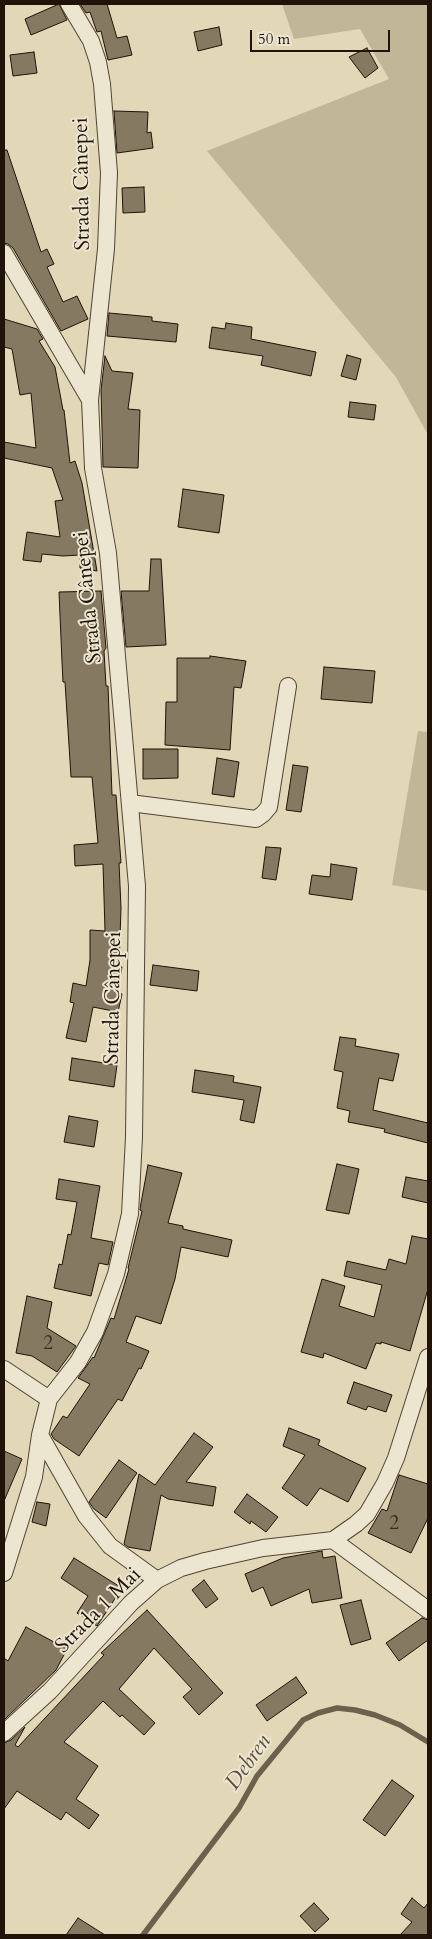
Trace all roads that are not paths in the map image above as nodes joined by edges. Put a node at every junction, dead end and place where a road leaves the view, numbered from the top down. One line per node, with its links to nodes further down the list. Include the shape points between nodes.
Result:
1 (69, 4): 3 (street, Strada Cânepei, via 91,41 98,62 109,173 106,249)
2 (4, 253): 3 (street, Strada Cânepei)
3 (90, 400): 5 (street, Strada Cânepei, via 93,468 108,553)
4 (288, 686): 5 (street, via 269,807 263,814 256,819)
5 (130, 803): 8 (street, Strada Cânepei, via 137,886 130,1214 116,1274 95,1332 78,1362)
6 (428, 1357): 10 (street, via 386,1483 367,1514)
7 (4, 1369): 8 (street)
8 (49, 1399): 9 (street, Strada Cânepei)
9 (40, 1435): 11 (street, Strada Cânepei, via 34,1477); 12 (street, via 86,1516 110,1546)
10 (333, 1540): 12 (street, Strada 1 Mai, via 263,1548 205,1560); 13 (street)
11 (4, 1573)
12 (157, 1580): 14 (street, Strada 1 Mai, via 131,1603 50,1691)
13 (428, 1610)
14 (4, 1733)

